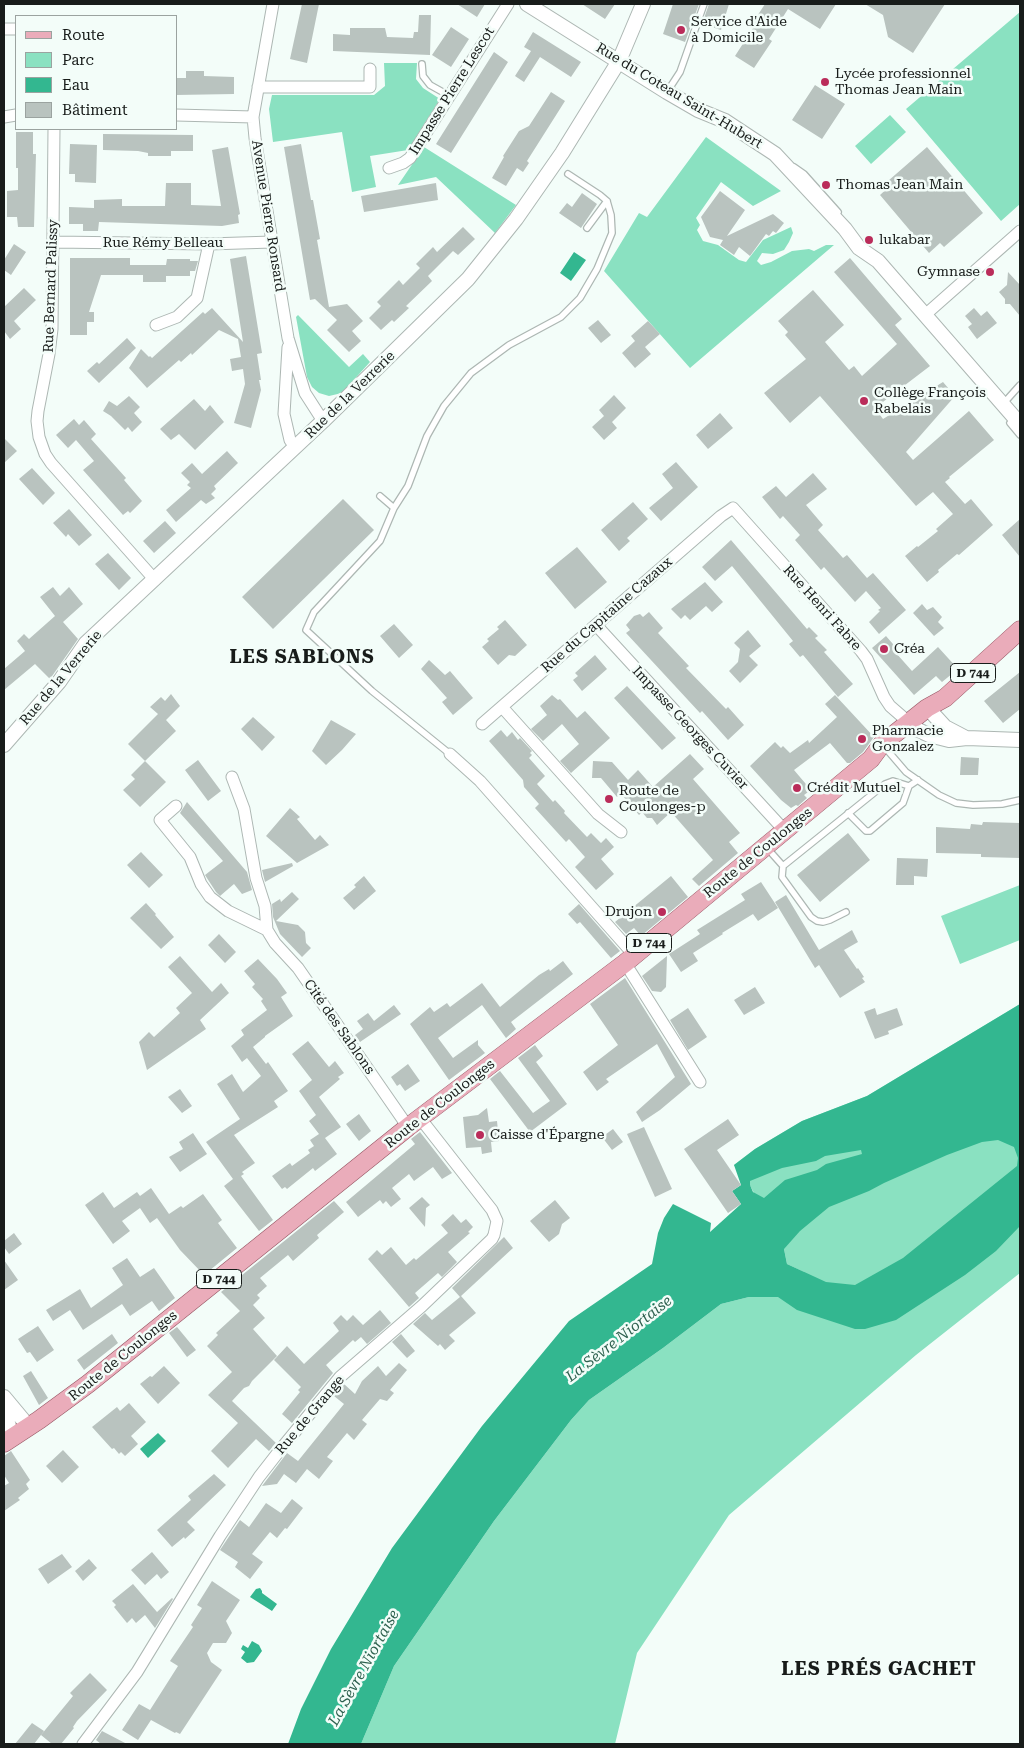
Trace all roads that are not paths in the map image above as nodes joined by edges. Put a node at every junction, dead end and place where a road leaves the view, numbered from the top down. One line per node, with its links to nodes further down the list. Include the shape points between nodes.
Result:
1 (273, 4): 10 (street, Avenue Pierre Ronsard)
2 (508, 4): 12 (street, Impasse Pierre Lescot)
3 (527, 4): 6 (street, Rue du Coteau Saint-Hubert)
4 (643, 4): 7 (street, Rue de la Verrerie)
5 (704, 4): 11 (lane, via 680,72)
6 (542, 8): 7 (street, Rue du Coteau Saint-Hubert, via 585,41)
7 (619, 61): 11 (street, Rue du Coteau Saint-Hubert); 30 (street, Rue de la Verrerie, via 562,153 516,219 474,271)
8 (422, 64): 12 (lane, via 423,76 430,85)
9 (370, 69): 10 (street, via 370,87)
10 (258, 86): 14 (street, Avenue Pierre Ronsard)
11 (667, 92): 24 (street, Rue du Coteau Saint-Hubert, via 725,121 775,154 859,248 878,261)
12 (448, 95): 16 (street, Impasse Pierre Lescot, via 410,158)
13 (178, 115): 14 (street)
14 (253, 117): 22 (street, Avenue Pierre Ronsard)
15 (54, 130): 21 (street, Rue Bernard Palissy)
16 (389, 168)
17 (568, 174): 18 (lane)
18 (607, 201): 19 (lane); 35 (lane, via 612,233 580,298 560,317 509,345 472,373 444,406 427,436 408,486)
19 (587, 228)
20 (1020, 231): 24 (street)
21 (54, 242): 23 (street, Rue Rémy Belleau); 37 (street, Rue Bernard Palissy, via 51,342 37,421 42,445 51,463)
22 (272, 242): 23 (street, Rue Rémy Belleau); 26 (street, Avenue Pierre Ronsard)
23 (209, 244): 25 (street, via 197,298 177,317)
24 (925, 315): 28 (street, Rue du Coteau Saint-Hubert)
25 (156, 325)
26 (288, 338): 30 (street, Avenue Pierre Ronsard, via 305,393); 33 (street, via 284,414 290,440)
27 (1020, 385): 29 (lane)
28 (992, 390): 29 (street, Rue du Coteau Saint-Hubert); 32 (lane, via 992,401)
29 (1003, 404): 31 (street, Rue du Coteau Saint-Hubert)
30 (323, 421): 33 (street, Rue de la Verrerie)
31 (1020, 424)
32 (1020, 435)
33 (295, 447): 37 (street, Rue de la Verrerie)
34 (380, 496): 35 (lane)
35 (394, 508): 47 (lane, via 380,541 314,612 306,630 372,691)
36 (733, 508): 38 (street, Rue du Capitaine Cazaux); 41 (street, Rue Henri Fabre, via 861,651 884,697)
37 (155, 580): 45 (street, Rue de la Verrerie, via 86,643 59,682)
38 (596, 625): 40 (street, Rue du Capitaine Cazaux); 55 (street, Impasse Georges Cuvier)
39 (1020, 630): 41 (main road, Route de Coulonges / D 744, via 945,698 935,702)
40 (502, 707): 42 (street, Rue du Capitaine Cazaux); 56 (street, via 598,814)
41 (915, 720): 43 (street, via 945,727); 43 (street, via 929,735 949,740); 46 (main road, Route de Coulonges / D 744); 48 (main road, Route de Coulonges / D 744, via 882,744)
42 (482, 724)
43 (967, 738): 44 (street)
44 (1020, 740)
45 (4, 745)
46 (888, 752): 48 (main road, Route de Coulonges / D 744); 50 (lane)
47 (450, 754): 61 (street, via 480,781)
48 (871, 759): 55 (main road, Route de Coulonges / D 744)
49 (232, 777): 60 (street, via 244,809 256,878 265,906)
50 (918, 780): 51 (lane); 52 (lane, via 962,805)
51 (909, 786): 54 (lane, via 893,780); 54 (lane, via 903,803 870,831 866,831)
52 (1020, 800)
53 (176, 806): 60 (street, Cité des Sablons, via 160,820 190,857 210,897 228,911)
54 (848, 813): 58 (lane)
55 (785, 831): 57 (main road, Route de Coulonges / D 744)
56 (621, 832)
57 (766, 846): 58 (lane); 61 (main road, Route de Coulonges / D 744)
58 (783, 866): 59 (lane, via 782,877 811,917 823,922)
59 (846, 912)
60 (267, 930): 63 (street, Cité des Sablons)
61 (630, 960): 62 (street); 63 (main road, Route de Coulonges / D 744)
62 (700, 1082)
63 (414, 1123): 66 (main road, Route de Coulonges / D 744, via 88,1384); 68 (street, Rue de Grange, via 492,1210 497,1227 492,1239 422,1306 340,1377 280,1450 220,1536 137,1672)
64 (4, 1397): 66 (street)
65 (4, 1409): 67 (street)
66 (29, 1427): 67 (main road, Route de Coulonges / D 744)
67 (8, 1440)
68 (83, 1744)

